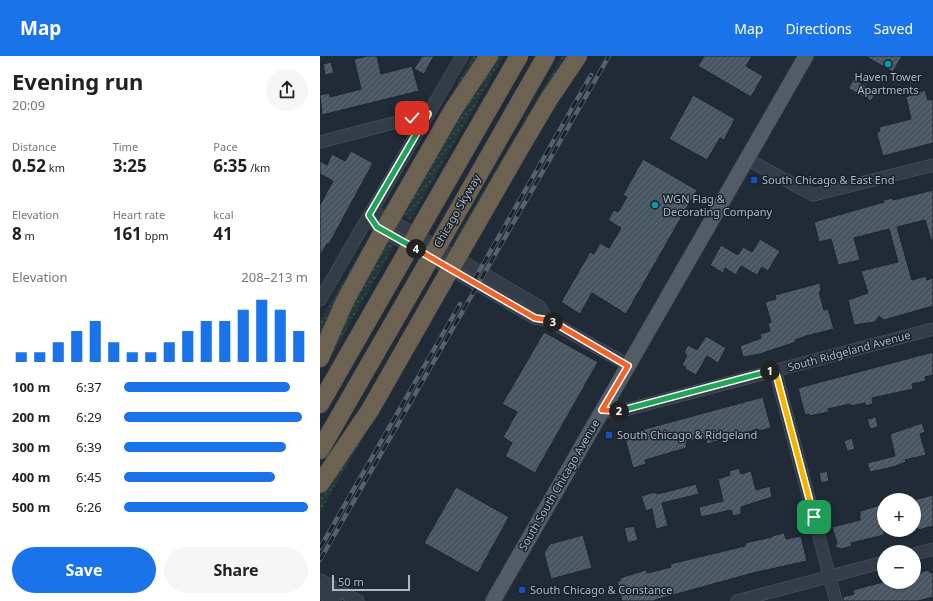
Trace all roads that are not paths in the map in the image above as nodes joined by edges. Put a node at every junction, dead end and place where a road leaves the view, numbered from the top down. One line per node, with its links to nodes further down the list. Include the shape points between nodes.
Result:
1 (462, 56): 7 (street)
2 (489, 56): 14 (highway, bridge, via 453,110 380,237 345,301)
3 (519, 56): 17 (highway, Chicago Skyway, bridge)
4 (546, 56): 19 (highway, Chicago Skyway, bridge)
5 (578, 56): 20 (highway, bridge, via 549,99 370,410)
6 (806, 56): 9 (main road, South South Chicago Avenue)
7 (428, 114): 8 (street); 11 (street)
8 (320, 142)
9 (747, 159): 10 (street, via 814,195); 15 (main road, South South Chicago Avenue)
10 (933, 165)
11 (369, 215): 12 (street); 15 (street, via 382,215 539,306 548,320)
12 (320, 300)
13 (933, 328): 16 (street, South Ridgeland Avenue)
14 (320, 358)
15 (628, 366): 18 (main road, South South Chicago Avenue)
16 (775, 370): 18 (street, South Ridgeland Avenue, via 621,411); 24 (street)
17 (320, 404)
18 (602, 410): 29 (main road, South South Chicago Avenue)
19 (320, 450)
20 (320, 484)
21 (933, 548): 22 (street)
22 (921, 552)
23 (877, 564): 24 (street)
24 (829, 577): 30 (street); 31 (street)
25 (320, 580): 28 (street)
26 (320, 592): 27 (street)
27 (335, 601)
28 (358, 601)
29 (492, 601)
30 (736, 601)
31 (836, 601)

